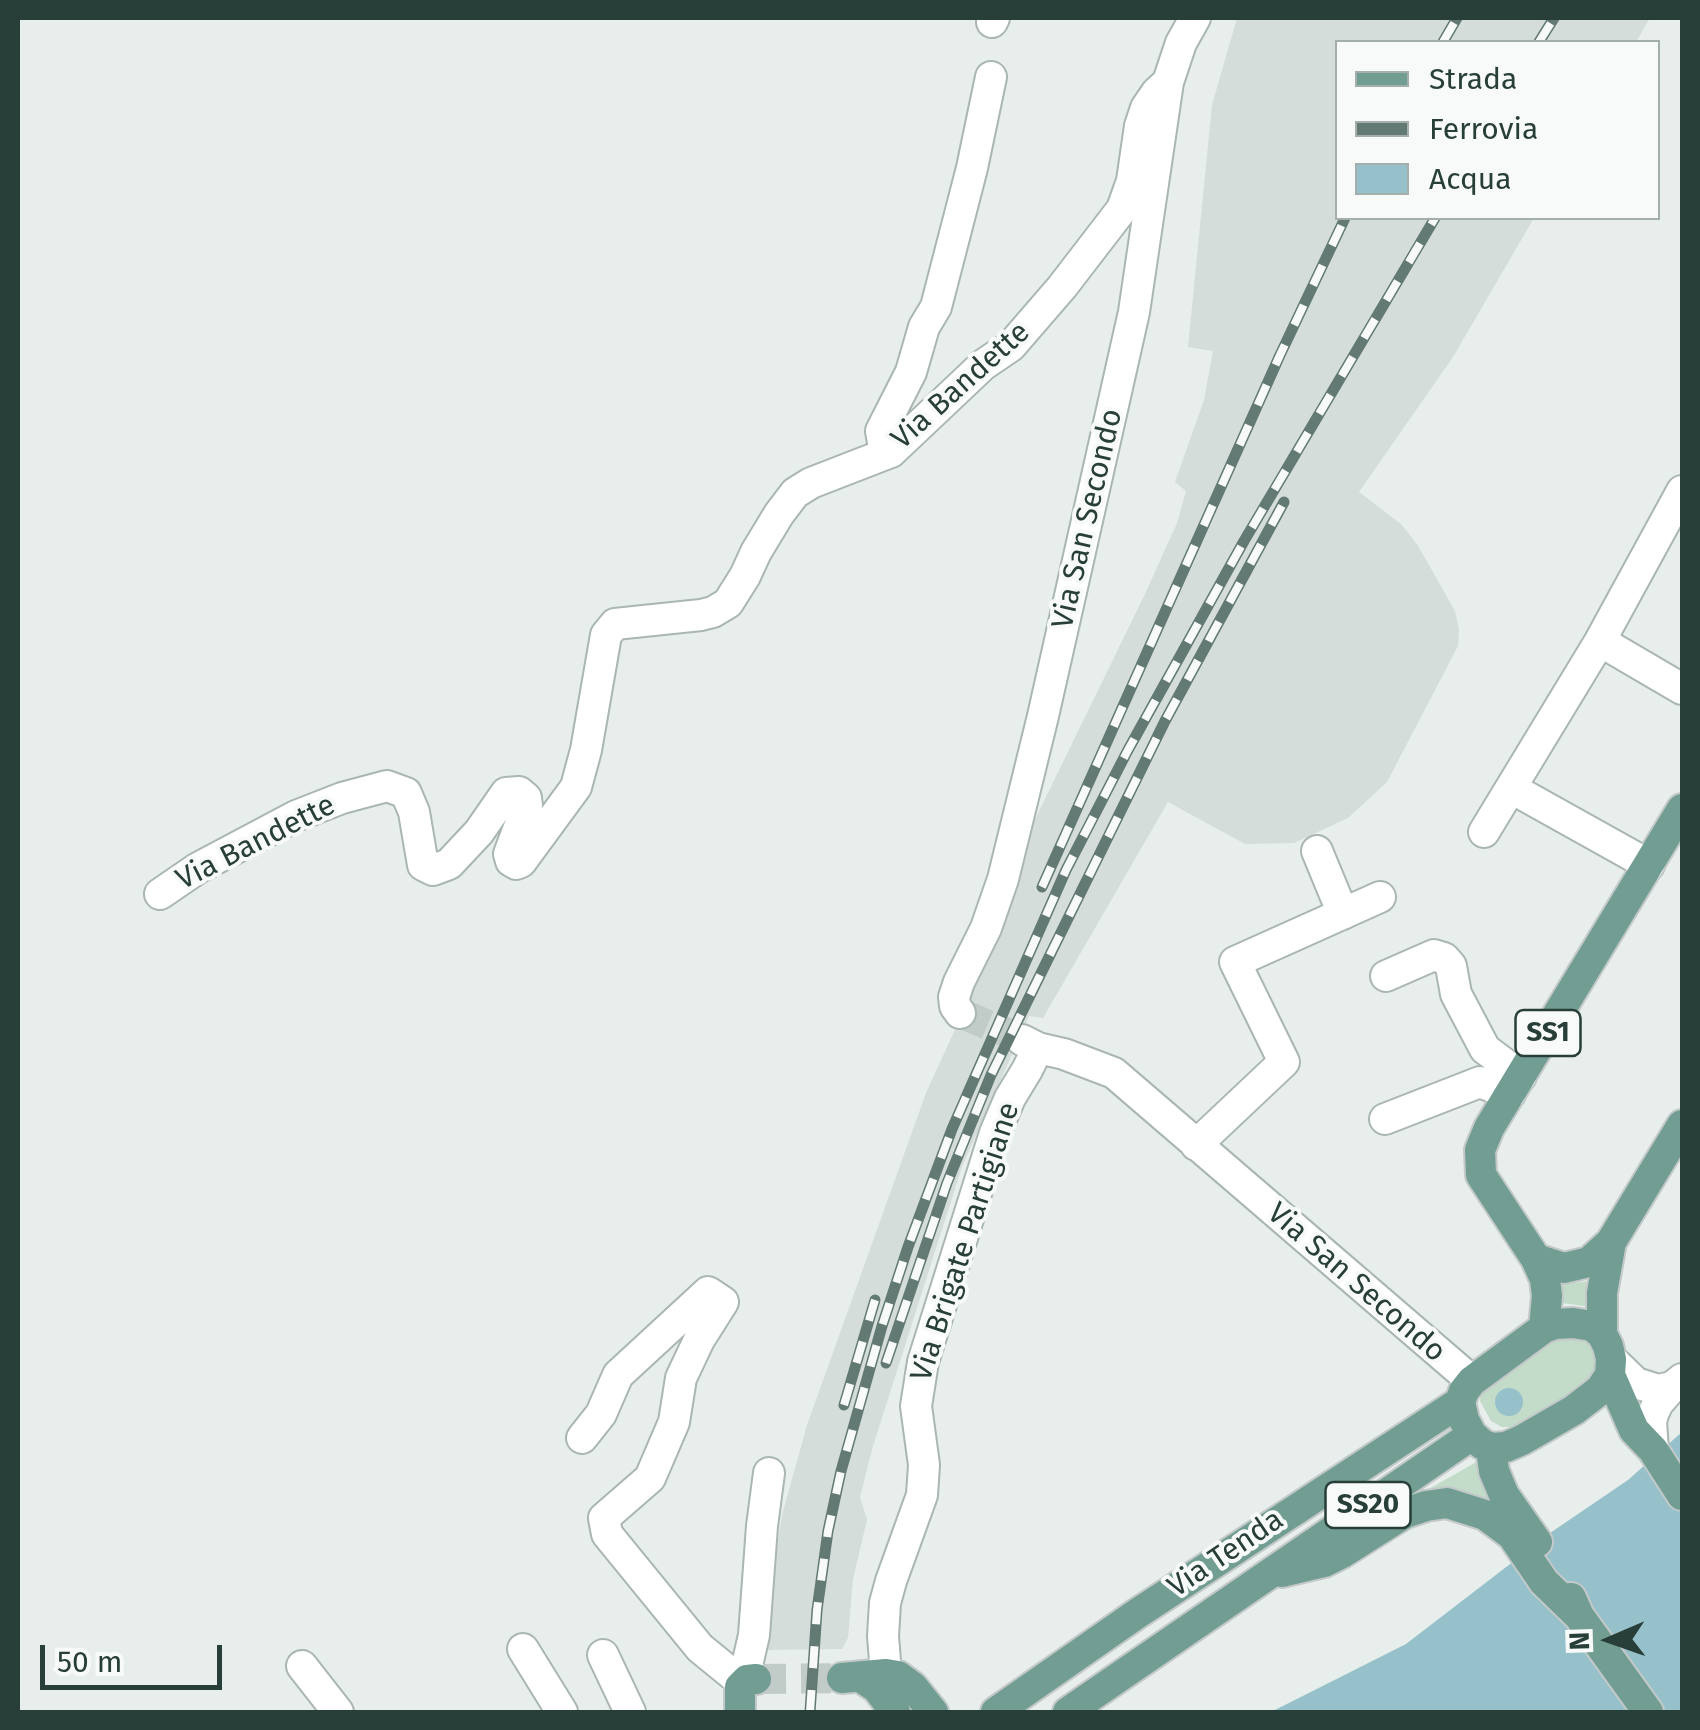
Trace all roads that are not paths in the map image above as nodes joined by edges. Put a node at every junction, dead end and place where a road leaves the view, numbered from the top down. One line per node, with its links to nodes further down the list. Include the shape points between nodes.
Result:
1 (1195, 18): 3 (street, Via San Secondo)
2 (991, 77): 4 (street, via 936,307 881,432)
3 (1168, 82): 4 (street, Via Bandette, via 1146,108 1122,209 1012,346 982,365); 17 (street, Via San Secondo, via 1134,312 1060,644 1003,880 954,997)
4 (891, 452): 13 (street, Via Bandette, via 795,493 728,603 701,615 615,624 606,635 576,787 521,862 511,862 508,854 527,806 519,792 506,793 449,864 433,870 423,865 406,793 387,786 296,816)
5 (1682, 492): 6 (street)
6 (1600, 641): 7 (street); 8 (street)
7 (1682, 690)
8 (1512, 788): 10 (street); 12 (street)
9 (1682, 809): 12 (main road, SS1)
10 (1484, 832)
11 (1317, 851): 15 (street)
12 (1649, 865): 19 (main road, SS1)
13 (160, 894)
14 (1380, 897): 15 (street)
15 (1342, 914): 22 (street, via 1235,962 1284,1062)
16 (1386, 976): 19 (street, via 1434,955 1444,958 1485,1049)
17 (960, 1014)
18 (1028, 1043): 22 (street, Via San Secondo, via 1120,1066); 39 (street, Via Brigate Partigiane, via 1028,1070 995,1133 924,1362 916,1406 922,1495 890,1581 883,1636)
19 (1516, 1085): 20 (street, via 1480,1082); 24 (main road, SS1, via 1485,1136 1481,1175)
20 (1385, 1119)
21 (1682, 1125): 23 (main road)
22 (1196, 1145): 28 (street, Via San Secondo)
23 (1611, 1242): 24 (main road, via 1589,1262 1564,1268); 26 (main road, via 1602,1293)
24 (1536, 1259): 25 (main road, SS1, via 1548,1296)
25 (1544, 1328): 26 (main road, via 1592,1326); 28 (main road, Via Tenda)
26 (1608, 1356): 27 (street, via 1636,1383 1658,1390); 29 (main road); 31 (main road, via 1600,1390 1522,1440)
27 (1678, 1383): 29 (street, via 1658,1404)
28 (1466, 1392): 31 (main road, via 1464,1420); 46 (main road, Via Tenda)
29 (1646, 1434): 33 (main road)
30 (582, 1438): 40 (street, via 602,1414 618,1375 708,1292 722,1302 681,1378 674,1422 650,1478 604,1518 607,1534 700,1648)
31 (1485, 1451): 34 (main road, SS20); 35 (main road, via 1504,1495 1551,1560)
32 (769, 1474): 40 (street)
33 (1682, 1495)
34 (1264, 1576): 35 (main road, via 1324,1562 1405,1512 1447,1502 1486,1515 1512,1535 1544,1582); 47 (main road, SS20)
35 (1579, 1616): 48 (main road)
36 (524, 1649): 42 (street)
37 (603, 1655): 43 (street)
38 (302, 1666): 41 (street)
39 (863, 1676): 44 (main road); 45 (main road, via 906,1680)
40 (746, 1692)
41 (338, 1712)
42 (562, 1712)
43 (630, 1712)
44 (895, 1712)
45 (934, 1712)
46 (996, 1712)
47 (1068, 1712)
48 (1648, 1712)

